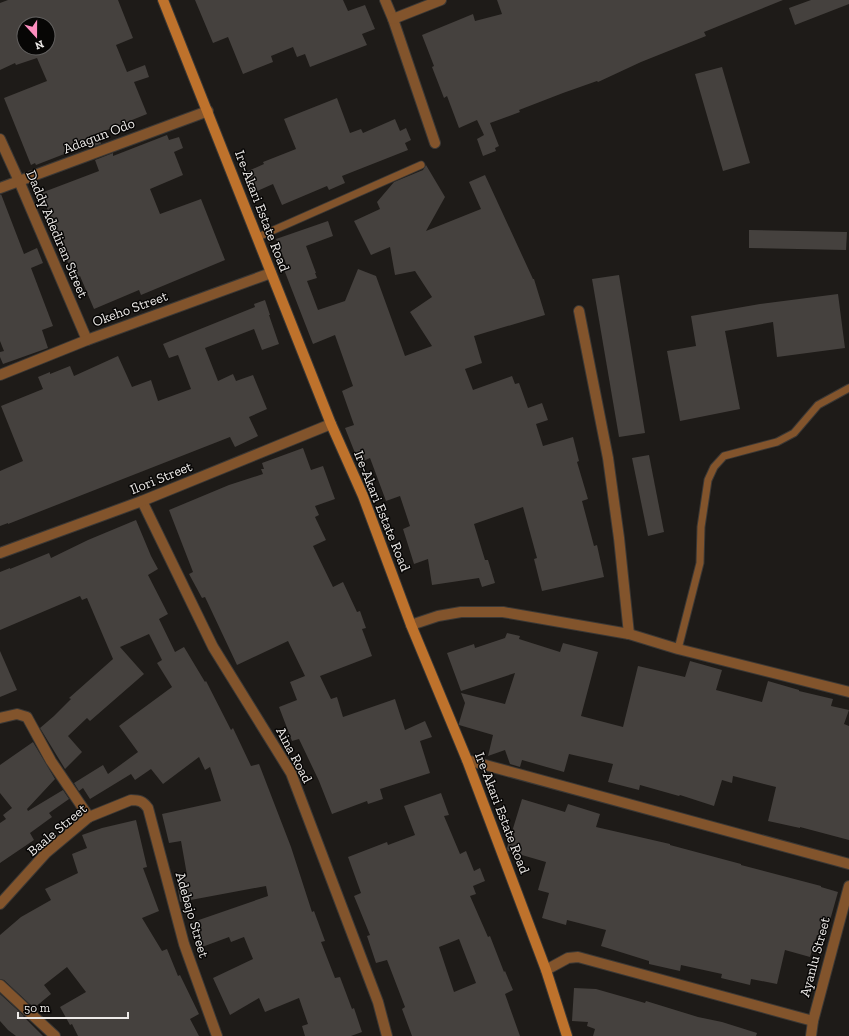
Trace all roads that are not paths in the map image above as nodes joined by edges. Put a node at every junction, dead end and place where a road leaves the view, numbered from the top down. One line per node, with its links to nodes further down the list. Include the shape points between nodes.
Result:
1 (163, 0): 5 (street, Ire-Akari Estate Road)
2 (385, 0): 4 (street)
3 (441, 0): 4 (street)
4 (393, 19): 7 (street)
5 (208, 110): 9 (street, Adagun Odo); 11 (street, Ire-Akari Estate Road)
6 (0, 139): 9 (street, Daddy Adediran Street)
7 (435, 143)
8 (421, 165): 11 (lane)
9 (19, 181): 10 (street, Adagun Odo); 14 (street, Daddy Adediran Street)
10 (0, 188)
11 (258, 237): 12 (street, Ire-Akari Estate Road)
12 (271, 273): 14 (street, Okeho Street); 17 (street, Ire-Akari Estate Road)
13 (579, 311): 21 (street, via 608,458)
14 (87, 340): 15 (street, Okeho Street)
15 (0, 376)
16 (849, 388): 22 (lane, via 818,406 794,433 777,442 724,456 714,467 708,480 701,527 700,563)
17 (331, 424): 18 (street, Ilori Street); 20 (street, Ire-Akari Estate Road, via 363,496)
18 (142, 502): 19 (street, Ilori Street); 36 (street, Aina Road, via 213,647 291,773 378,1002)
19 (0, 553)
20 (411, 624): 21 (street, via 461,612 489,611); 25 (street, Ire-Akari Estate Road)
21 (629, 634): 22 (street)
22 (678, 649): 23 (street)
23 (849, 692)
24 (0, 718): 27 (street, via 17,714 26,717 50,761)
25 (467, 760): 28 (street); 31 (street, Ire-Akari Estate Road)
26 (144, 802): 27 (street, Baale Street, via 131,800); 35 (street, Adebajo Street, via 148,808 184,944)
27 (89, 818): 30 (street, Baale Street, via 46,853)
28 (849, 864)
29 (849, 886): 33 (street, Ayanlu Street)
30 (0, 904)
31 (546, 970): 33 (street, via 568,958 578,957); 37 (street, Ire-Akari Estate Road)
32 (0, 985): 34 (street)
33 (812, 1021): 38 (street, Ayanlu Street)
34 (55, 1036)
35 (217, 1036)
36 (388, 1036)
37 (567, 1036)
38 (811, 1036)

